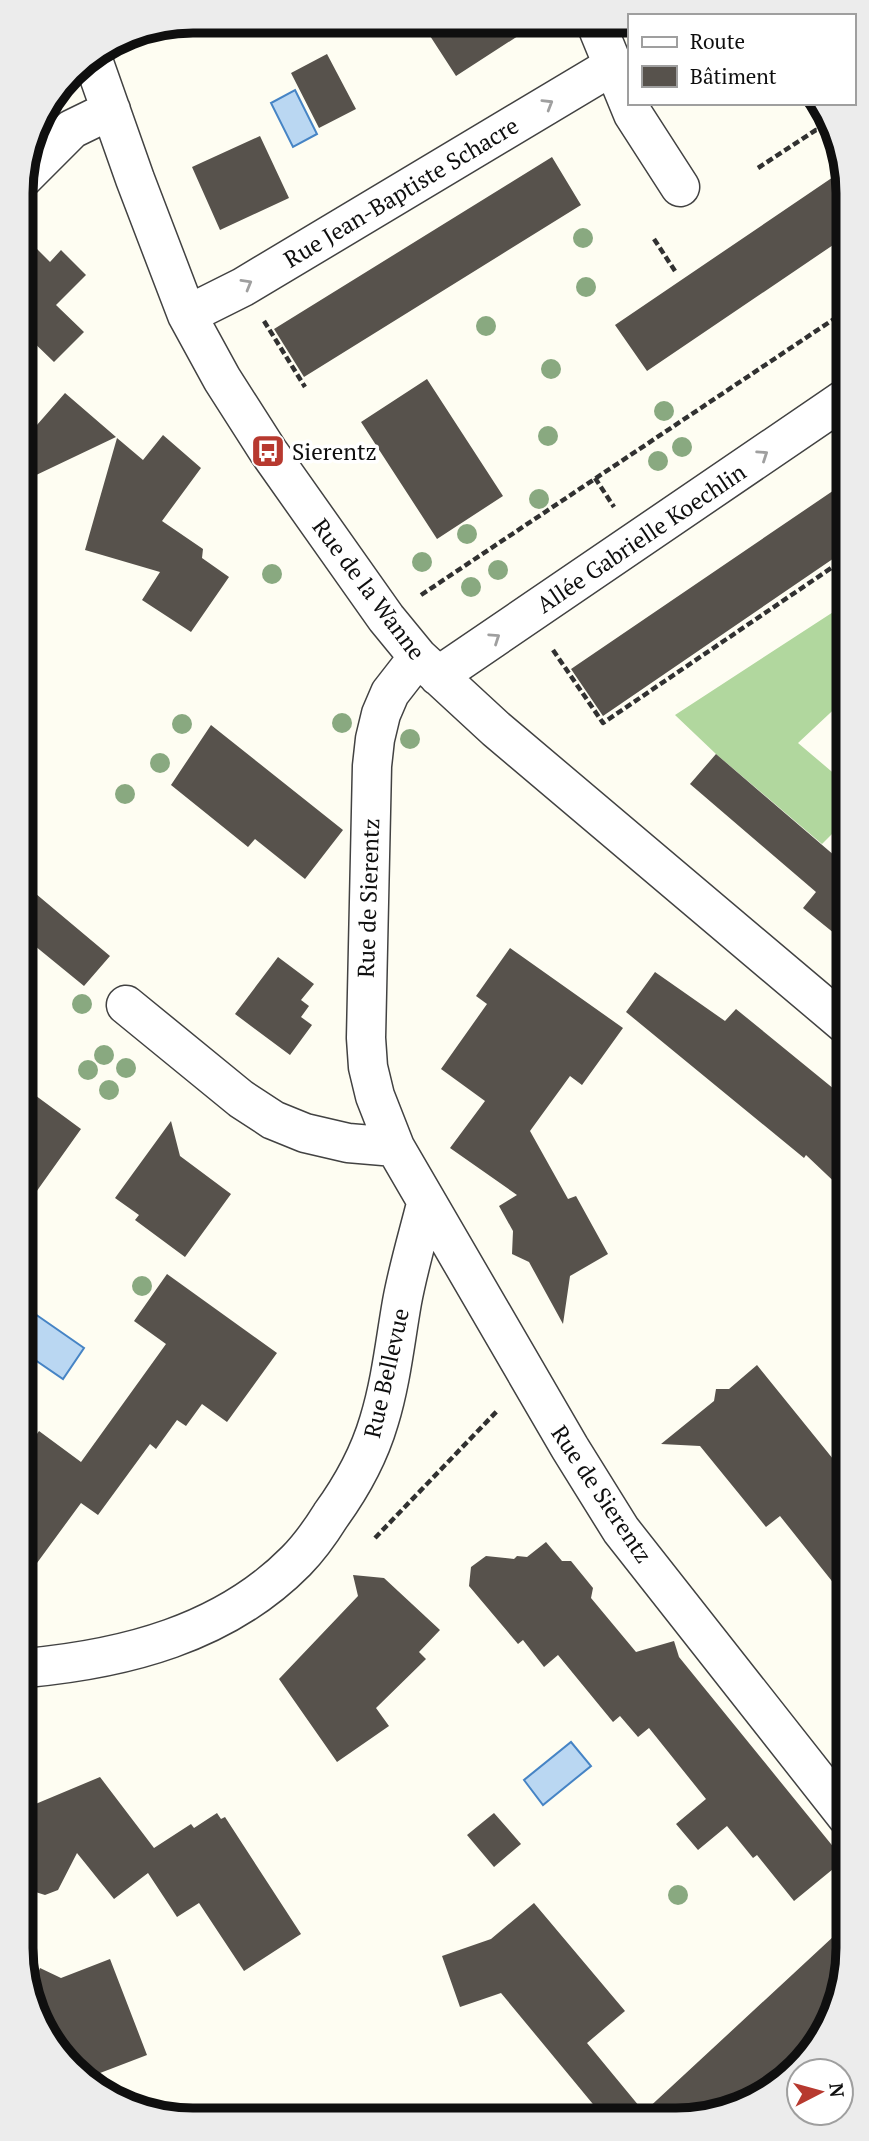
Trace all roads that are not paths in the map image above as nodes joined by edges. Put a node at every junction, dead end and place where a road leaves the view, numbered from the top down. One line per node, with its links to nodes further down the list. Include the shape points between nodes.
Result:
1 (600, 33): 2 (street)
2 (614, 65): 4 (street); 9 (street, Rue Jean-Baptiste Schacre, one-way to 2, via 243,287)
3 (95, 67): 6 (street, Rue de la Wanne)
4 (628, 101)
5 (630, 105): 8 (street)
6 (111, 110): 7 (street, via 72,129); 9 (street, Rue de la Wanne)
7 (37, 164)
8 (680, 187)
9 (187, 315): 11 (street, Rue de la Wanne, via 268,451 371,598)
10 (836, 405): 11 (street, Allée Gabrielle Koechlin, one-way to 10)
11 (428, 667): 13 (street, Rue de la Wanne); 14 (street, Rue de Sierentz, via 390,693 381,714 372,766 366,1038 375,1097)
12 (126, 1005): 14 (street, via 240,1099 273,1120 348,1143)
13 (836, 1016)
14 (395, 1147): 15 (street, Rue de Sierentz)
15 (426, 1204): 16 (street, Rue Bellevue, via 379,1423 348,1492 297,1560 266,1588 195,1630 106,1657); 17 (street, Rue de Sierentz, via 621,1530)
16 (33, 1667)
17 (835, 1802)

